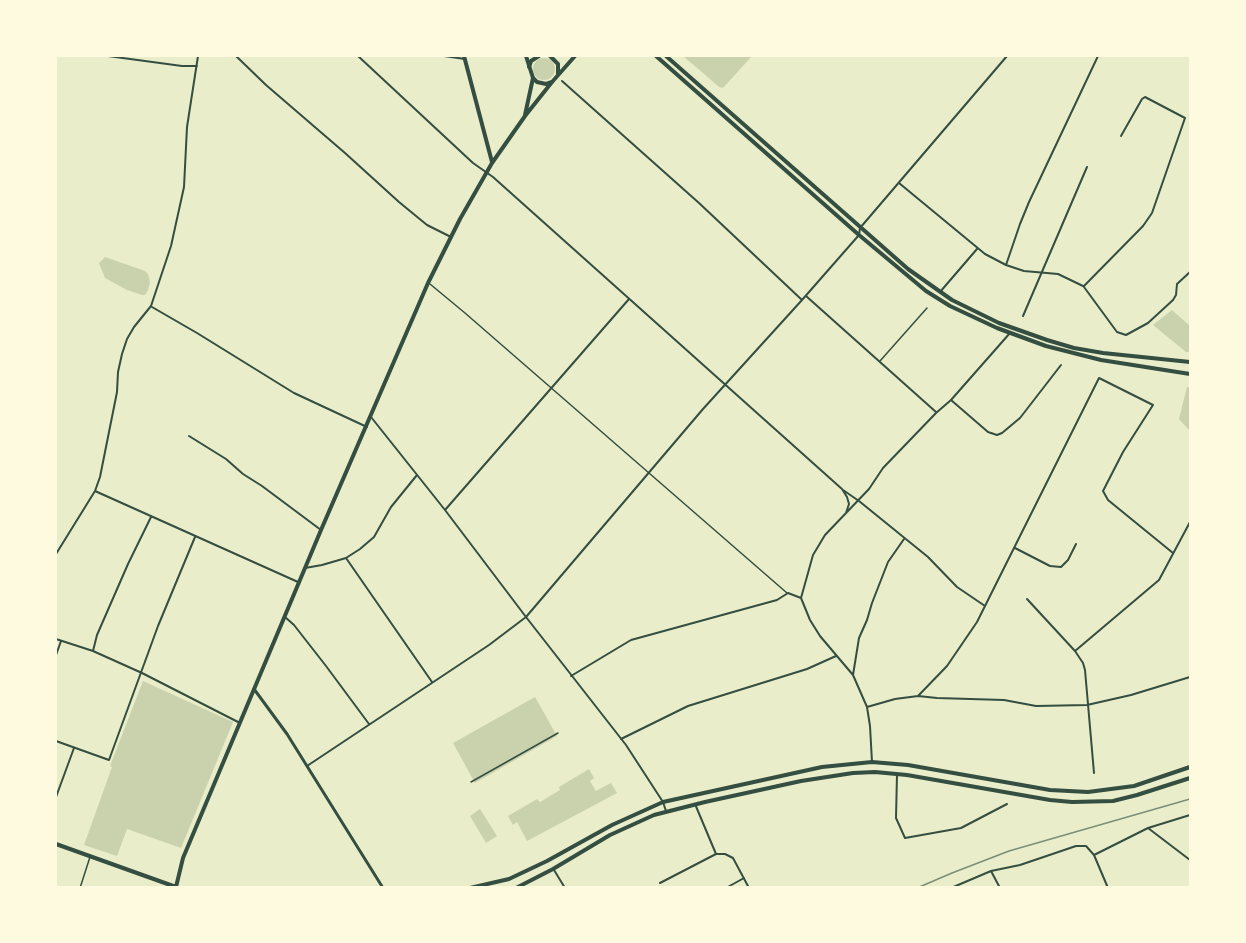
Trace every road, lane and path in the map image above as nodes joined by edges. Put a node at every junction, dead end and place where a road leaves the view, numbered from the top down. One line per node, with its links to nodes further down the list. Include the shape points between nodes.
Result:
1 (108, 56): 15 (street)
2 (198, 56): 15 (street)
3 (236, 56): 29 (street, via 399,202 427,225)
4 (358, 56): 25 (street)
5 (444, 56): 14 (street)
6 (526, 56): 16 (main road)
7 (539, 56): 16 (main road)
8 (550, 56): 17 (main road, via 558,64)
9 (575, 56): 17 (main road)
10 (656, 56): 28 (main road)
11 (666, 56): 27 (main road)
12 (1007, 56): 26 (street)
13 (1098, 56): 31 (street, via 1029,202)
14 (465, 57): 23 (main road)
15 (197, 66): 40 (street, via 186,128 184,187 171,246)
16 (530, 67): 18 (main road)
17 (557, 77): 20 (main road)
18 (532, 78): 20 (main road, via 542,84); 21 (main road)
19 (562, 81): 39 (street)
20 (552, 82): 21 (main road)
21 (525, 116): 23 (main road)
22 (1121, 136): 35 (street, via 1145,97 1185,118 1152,213)
23 (492, 163): 25 (main road)
24 (1087, 167): 32 (street)
25 (486, 172): 29 (main road); 38 (street)
26 (899, 183): 27 (street); 30 (street)
27 (860, 228): 28 (street); 36 (main road)
28 (859, 235): 37 (street); 43 (main road, via 926,291)
29 (451, 237): 34 (main road)
30 (977, 249): 31 (street); 36 (street)
31 (1006, 264): 32 (street)
32 (1041, 272): 35 (street, via 1058,274); 42 (street)
33 (1191, 272): 35 (street, via 1177,284 1173,300 1148,323 1126,335 1117,332)
34 (428, 284): 49 (street); 52 (main road)
35 (1084, 286)
36 (940, 292): 45 (main road, via 999,323 1047,340 1103,353)
37 (806, 296): 39 (street); 44 (street)
38 (629, 299): 48 (street); 49 (street)
39 (802, 300): 48 (street)
40 (151, 306): 53 (street, via 294,393); 58 (street, via 124,346)
41 (927, 308): 44 (street)
42 (1023, 316)
43 (1010, 333): 47 (main road, via 1092,358); 50 (street)
44 (879, 362): 51 (street)
45 (1191, 362)
46 (1061, 365): 50 (street, via 1020,418 997,435 988,432)
47 (1191, 374)
48 (727, 385): 56 (street); 57 (street)
49 (551, 388): 56 (street); 60 (street)
50 (951, 400): 51 (street)
51 (936, 412): 59 (street, via 883,468)
52 (371, 417): 53 (main road); 55 (street)
53 (367, 427): 64 (main road)
54 (189, 436): 64 (street)
55 (417, 474): 60 (street); 71 (street, via 374,537)
56 (650, 474): 74 (street); 79 (street)
57 (842, 489): 59 (street); 61 (street, via 849,504)
58 (95, 491): 62 (street); 70 (street)
59 (859, 501): 61 (street); 66 (street)
60 (445, 510): 79 (street)
61 (846, 513): 75 (street, via 813,555)
62 (152, 517): 65 (street); 82 (street, via 128,564)
63 (1191, 522): 69 (street)
64 (321, 530): 72 (main road)
65 (195, 537): 73 (street); 86 (street)
66 (905, 538): 77 (street, via 957,587); 87 (street, via 888,562 872,603 859,638)
67 (1076, 544): 68 (street, via 1061,567 1050,566)
68 (1015, 548): 69 (street, via 1099,378 1153,405 1103,491 1108,500); 77 (street)
69 (1173, 553): 83 (street, via 1154,585)
70 (56, 554)
71 (346, 558): 72 (street); 90 (street)
72 (305, 568): 73 (main road)
73 (299, 583): 78 (main road)
74 (788, 593): 75 (street); 88 (street, via 777,600 631,640)
75 (801, 598): 85 (street, via 810,620)
76 (1027, 599): 83 (street)
77 (985, 606): 92 (street, via 947,666)
78 (285, 617): 91 (main road); 96 (street)
79 (525, 617): 88 (street); 90 (street)
80 (56, 639): 81 (street)
81 (62, 641): 82 (street); 84 (street)
82 (93, 651): 86 (street)
83 (1075, 651): 93 (street, via 1085,670)
84 (56, 655)
85 (837, 656): 87 (street); 98 (street, via 688,706)
86 (142, 673): 95 (street); 100 (street, via 109,760)
87 (853, 675): 94 (street)
88 (571, 676): 98 (street)
89 (1191, 677): 93 (street)
90 (432, 682): 96 (street)
91 (254, 689): 95 (main road); 102 (street)
92 (918, 696): 93 (street, via 1004,700 1036,706); 94 (street)
93 (1087, 705): 104 (street)
94 (867, 707): 101 (street)
95 (240, 723): 124 (main road, via 183,858)
96 (369, 724): 102 (street)
97 (558, 733): 107 (street)
98 (621, 739): 109 (street)
99 (56, 741): 100 (street)
100 (74, 748): 108 (street)
101 (872, 762): 103 (main road, via 1050,790 1088,792 1134,786); 109 (main road, via 822,767)
102 (307, 766): 126 (street)
103 (1191, 767)
104 (1094, 773)
105 (897, 774): 106 (main road, via 1072,802 1113,801); 110 (main road, via 853,773); 111 (street, via 896,818 905,838 961,828)
106 (1191, 778)
107 (471, 782)
108 (56, 797)
109 (663, 802): 112 (street); 127 (main road, via 509,879)
110 (695, 804): 112 (main road); 116 (street)
111 (1007, 804)
112 (666, 811): 120 (main road, via 610,835)
113 (1191, 815): 114 (street)
114 (1148, 828): 117 (street); 119 (street)
115 (56, 844): 118 (main road)
116 (716, 854): 122 (street, via 733,858); 123 (street)
117 (1094, 855): 121 (street, via 1086,846 1076,846); 134 (street)
118 (91, 856): 124 (main road); 125 (street)
119 (1191, 860)
120 (554, 869): 128 (main road); 129 (street)
121 (991, 871): 132 (street); 133 (street)
122 (744, 878): 130 (street); 131 (street)
123 (660, 883)
124 (176, 887)
125 (80, 888)
126 (382, 888)
127 (470, 888)
128 (516, 888)
129 (565, 888)
130 (726, 888)
131 (749, 888)
132 (951, 888)
133 (1000, 888)
134 (1108, 888)

